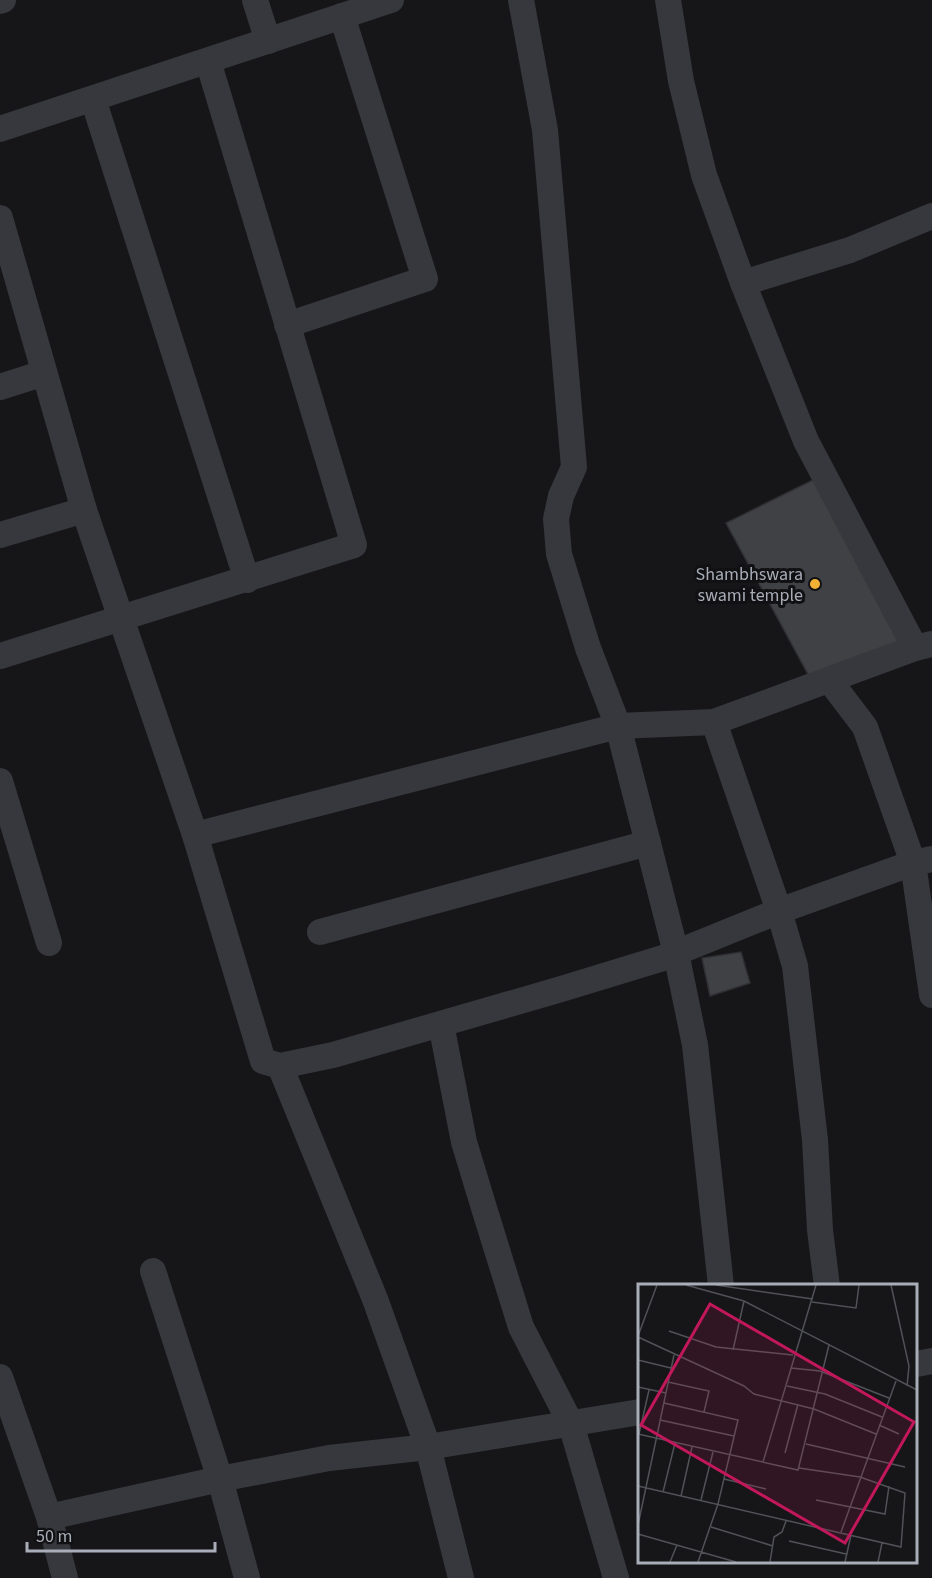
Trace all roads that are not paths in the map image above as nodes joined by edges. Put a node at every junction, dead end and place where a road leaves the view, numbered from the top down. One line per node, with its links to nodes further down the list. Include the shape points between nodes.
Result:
1 (255, 0): 6 (street)
2 (391, 0): 5 (street)
3 (521, 0): 25 (street, via 545,130 574,467 556,519 559,554 588,648)
4 (668, 0): 13 (street, via 681,81 704,175)
5 (342, 16): 6 (street); 14 (street, via 426,279)
6 (268, 41): 7 (street)
7 (208, 61): 8 (street); 14 (street)
8 (93, 99): 9 (street); 19 (street)
9 (0, 129)
10 (932, 216): 13 (street, via 850,250)
11 (0, 218): 12 (street)
12 (5, 256): 15 (street)
13 (743, 283): 21 (street, via 806,441)
14 (287, 325): 19 (street, via 354,545)
15 (44, 373): 16 (street); 17 (street)
16 (0, 387)
17 (84, 510): 18 (street); 20 (street)
18 (0, 535)
19 (247, 580): 20 (street)
20 (121, 620): 22 (street); 27 (street)
21 (923, 646): 23 (street)
22 (0, 656)
23 (830, 681): 24 (street); 29 (street, via 865,728)
24 (714, 722): 25 (street); 30 (street)
25 (618, 726): 27 (street); 28 (street)
26 (0, 780): 32 (street)
27 (195, 835): 36 (street, via 263,1061)
28 (648, 843): 31 (street); 33 (street)
29 (922, 861): 30 (street); 34 (street)
30 (779, 911): 33 (street); 39 (street, via 795,966)
31 (320, 932)
32 (49, 943)
33 (676, 953): 35 (street); 38 (street, via 695,1045)
34 (932, 995)
35 (441, 1024): 36 (street); 44 (street, via 464,1142 521,1327)
36 (280, 1066): 45 (street, via 375,1299)
37 (153, 1271): 46 (street)
38 (721, 1284)
39 (827, 1284)
40 (932, 1361): 41 (street)
41 (917, 1364)
42 (0, 1377): 47 (street)
43 (638, 1412): 44 (street)
44 (571, 1424): 45 (street); 51 (street)
45 (428, 1447): 46 (street, via 329,1458); 50 (street)
46 (220, 1479): 47 (street); 49 (street)
47 (49, 1517): 48 (street)
48 (65, 1578)
49 (247, 1578)
50 (460, 1578)
51 (616, 1578)

